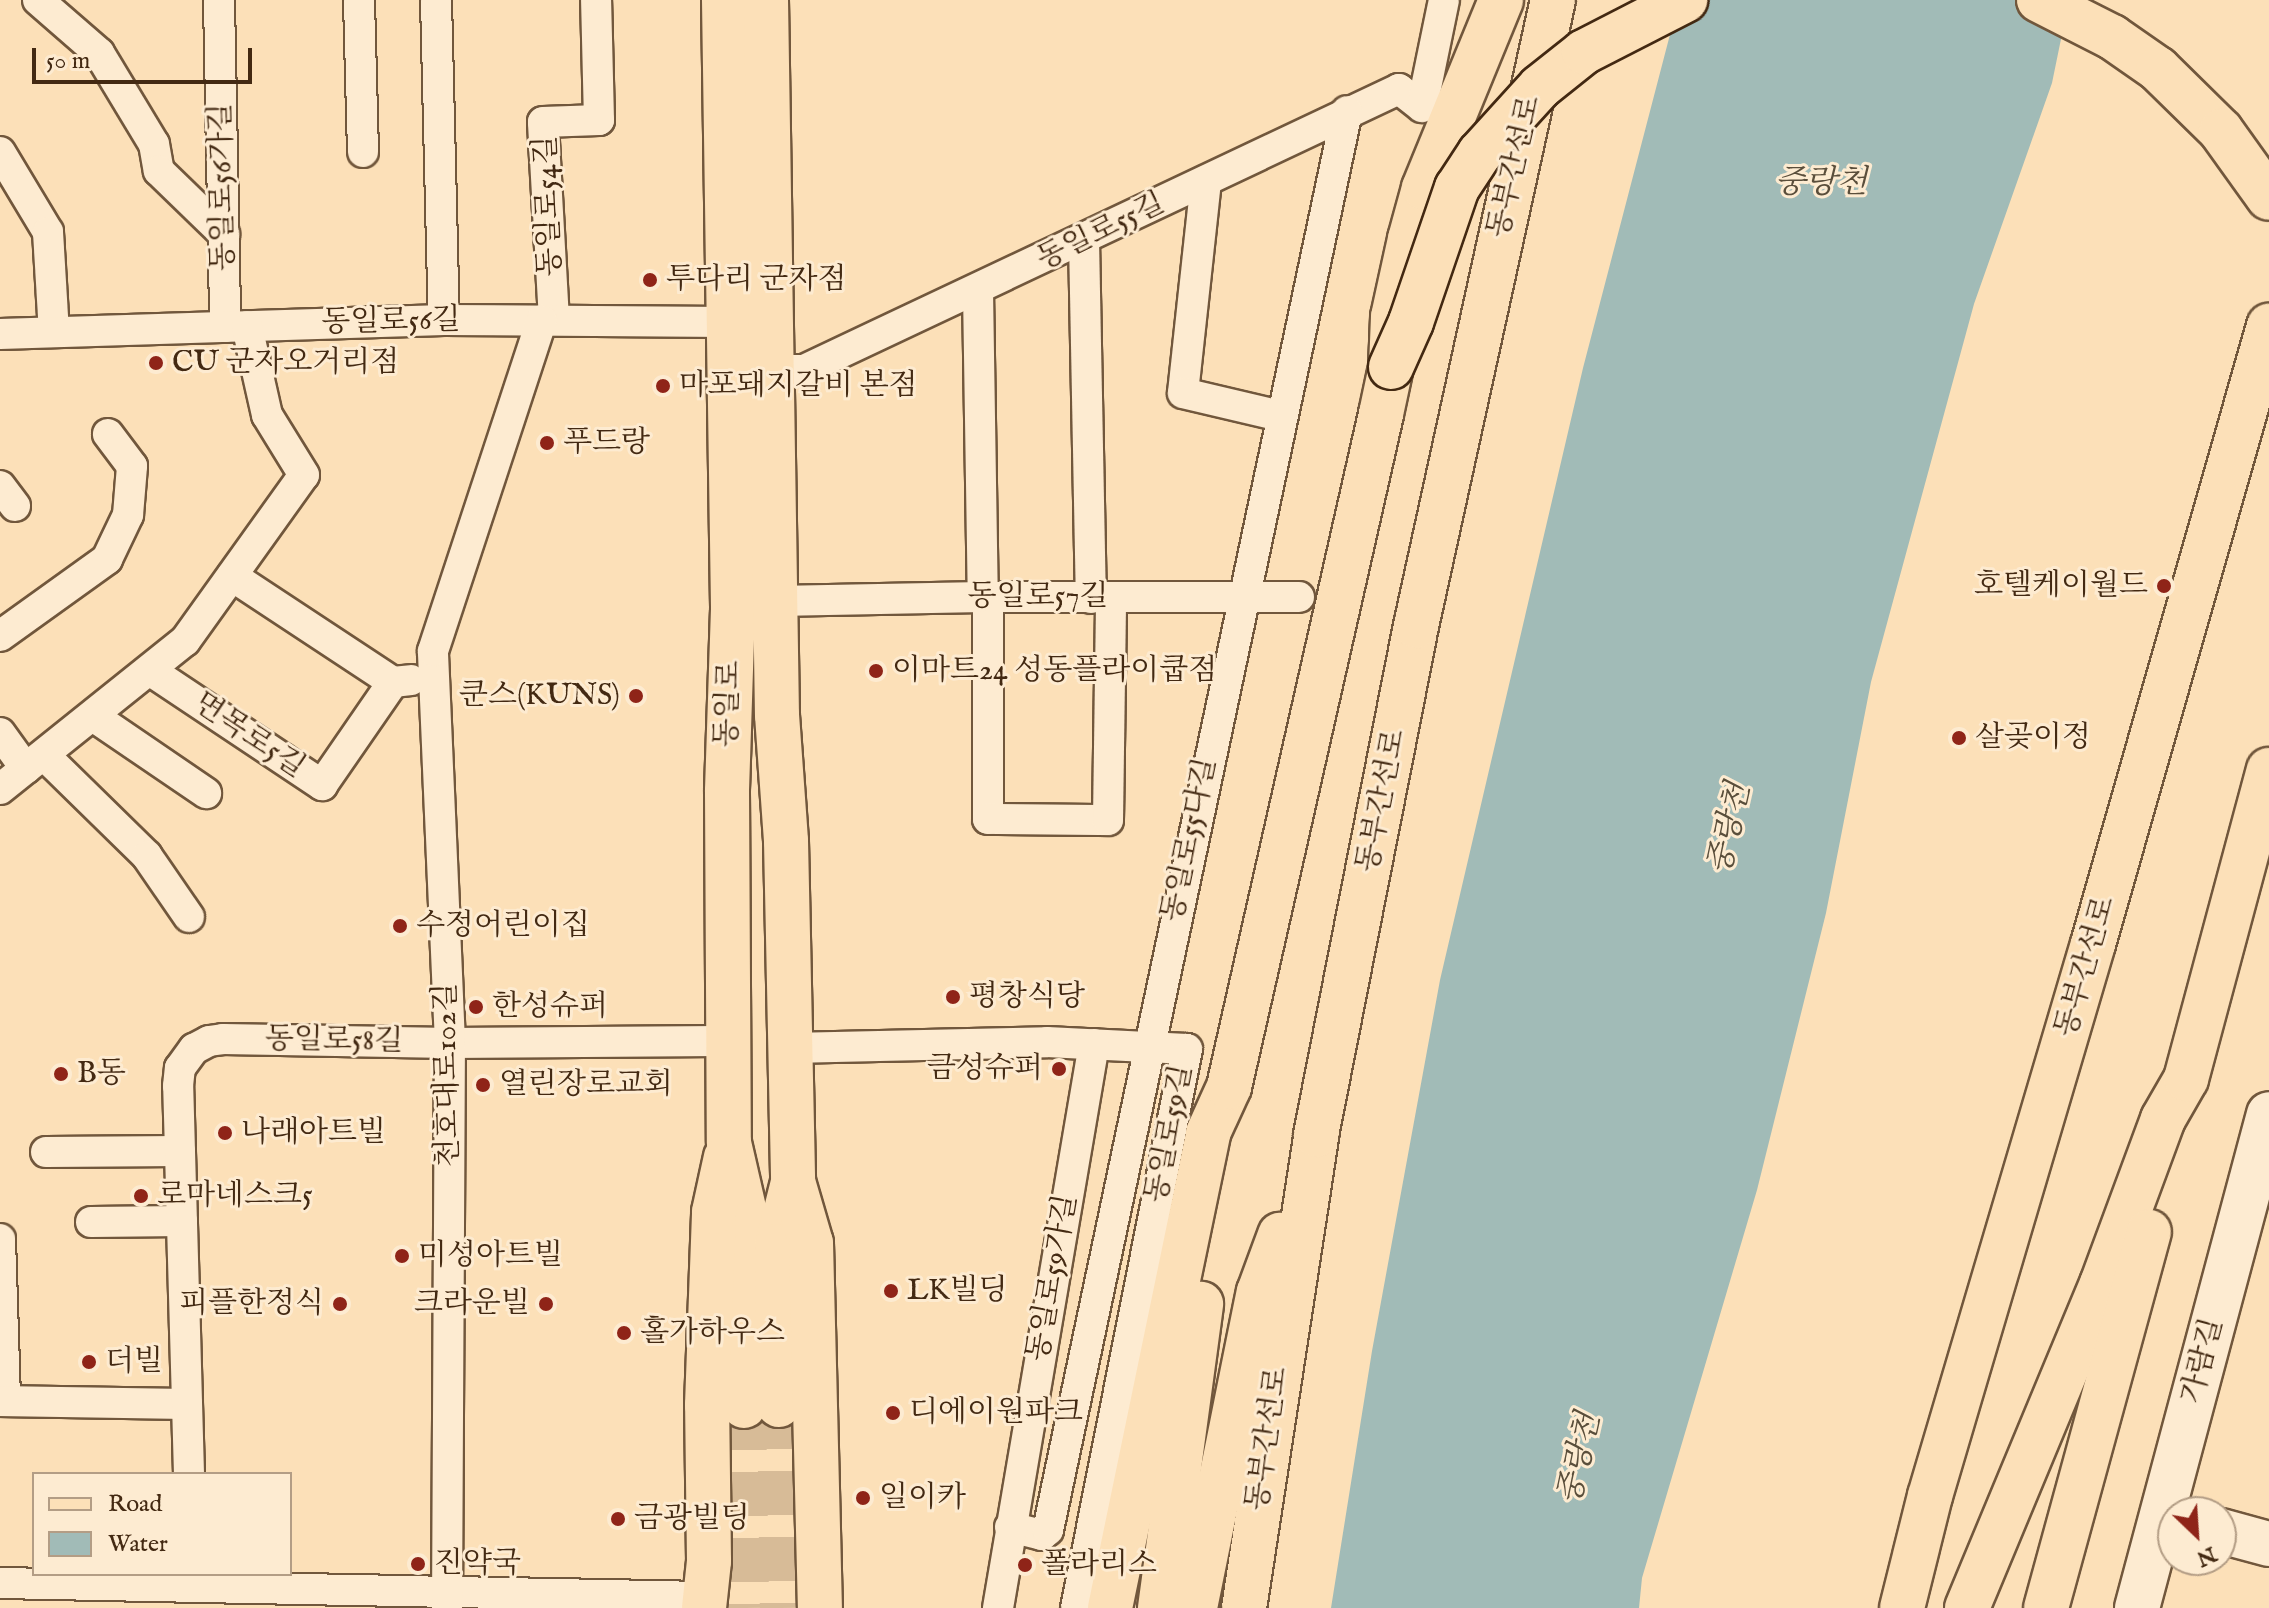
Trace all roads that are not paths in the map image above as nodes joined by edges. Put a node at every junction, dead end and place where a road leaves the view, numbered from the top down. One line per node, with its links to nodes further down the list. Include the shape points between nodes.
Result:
1 (38, 0): 18 (street, via 99,53 154,144 159,171)
2 (219, 0): 18 (street, 동일로56가길)
3 (359, 0): 15 (street)
4 (436, 0): 21 (street)
5 (596, 0): 22 (street, 동일로54길, via 599,120 543,122)
6 (724, 0): 23 (main road, 동일로)
7 (766, 0): 29 (main road, 동일로)
8 (1444, 0): 13 (street, 동일로55길, via 1422,107 1399,89)
9 (1501, 0): 28 (main road, via 1424,188 1393,317)
10 (1553, 0): 57 (main road, 동부간선로, via 1419,610)
11 (1685, 0): 28 (main road, bridge, via 1584,52 1529,98 1480,153 1457,188)
12 (2039, 0): 17 (main road, via 2112,37 2158,69 2221,131)
13 (1347, 111): 16 (street, 동일로55길); 30 (street, 동일로55다길)
14 (0, 152): 26 (street, via 48,232)
15 (363, 152)
16 (1206, 181): 19 (street, 동일로55길); 30 (street, via 1183,393)
17 (2269, 198)
18 (224, 234): 24 (street, 동일로56가길)
19 (1084, 240): 20 (street, 동일로55길); 36 (street)
20 (978, 291): 29 (street, 동일로55길, via 804,370); 34 (street)
21 (444, 320): 22 (street, 동일로56길); 24 (street, 동일로56길)
22 (548, 320): 23 (street, 동일로56길); 40 (street, 천호대로102길, via 433,651)
23 (728, 322): 49 (main road, 동일로, via 733,609)
24 (236, 326): 26 (street, 동일로56길); 32 (street, via 267,415 304,475)
25 (2269, 326): 84 (main road, 동부간선로)
26 (54, 332): 27 (street, 동일로56길)
27 (0, 334)
28 (1391, 367): 55 (main road)
29 (772, 370): 37 (main road, 동일로)
30 (1280, 416): 33 (street, 동일로55다길)
31 (108, 434): 38 (street, via 132,466 128,515 107,559)
32 (232, 576): 39 (street, via 185,641); 41 (street)
33 (1242, 596): 35 (street, 동일로57길); 36 (street, 동일로57길); 52 (street, 동일로55다길)
34 (986, 597): 36 (street, 동일로57길); 36 (street, via 988,819 1108,820); 37 (street, 동일로57길)
35 (1299, 597)
36 (1101, 598)
37 (776, 601): 53 (main road, 동일로)
38 (0, 636)
39 (151, 671): 41 (street, 면목로5길, via 322,785); 42 (street)
40 (433, 679): 41 (street); 50 (street, 천호대로102길)
41 (393, 682)
42 (93, 716): 44 (street); 47 (street)
43 (0, 733): 44 (street)
44 (35, 762): 46 (street); 48 (street, via 147,856)
45 (2269, 770): 54 (main road)
46 (0, 789)
47 (206, 793)
48 (189, 917)
49 (728, 1041): 50 (street, 동일로58길); 58 (main road, 동일로)
50 (450, 1043): 59 (street, 동일로58길, via 209,1041 194,1049 180,1068); 75 (street, 천호대로102길)
51 (1094, 1044): 52 (street, 동일로59길); 53 (street, 동일로59길); 69 (street, 동일로59가길)
52 (1147, 1045): 69 (street, 동일로55다길, via 1048,1530 1042,1535); 79 (street, 동일로59길, via 1187,1049)
53 (790, 1048): 61 (main road, 동일로)
54 (2186, 1079): 85 (main road, via 2163,1119 2102,1284); 86 (main road, via 2175,1139)
55 (1229, 1087): 80 (main road, via 1208,1133); 81 (main road, via 1227,1133)
56 (2269, 1114): 68 (street, 가람길)
57 (1316, 1135): 82 (main road, via 1259,1292); 83 (main road, 동부간선로)
58 (729, 1143): 61 (main road, 동일로, via 745,1213 761,1406 777,1246); 76 (main road, via 714,1212)
59 (180, 1151): 60 (street); 62 (street, 동일로58길)
60 (46, 1152)
61 (793, 1182): 77 (main road, via 811,1243)
62 (182, 1221): 63 (street); 66 (street, 동일로58길)
63 (91, 1222)
64 (0, 1239): 65 (street)
65 (3, 1401): 66 (street)
66 (187, 1404): 67 (street, 동일로58길)
67 (189, 1472)
68 (2172, 1496)
69 (1010, 1527): 78 (street, 동일로59가길)
70 (2237, 1535): 71 (street)
71 (2269, 1544)
72 (2157, 1547): 87 (street, 가람길)
73 (191, 1580): 74 (street); 75 (street)
74 (0, 1583)
75 (448, 1601): 76 (street)
76 (704, 1603)
77 (820, 1608)
78 (998, 1608)
79 (1076, 1608)
80 (1110, 1608)
81 (1160, 1608)
82 (1195, 1608)
83 (1244, 1608)
84 (1902, 1608)
85 (1967, 1608)
86 (2046, 1608)
87 (2137, 1608)

